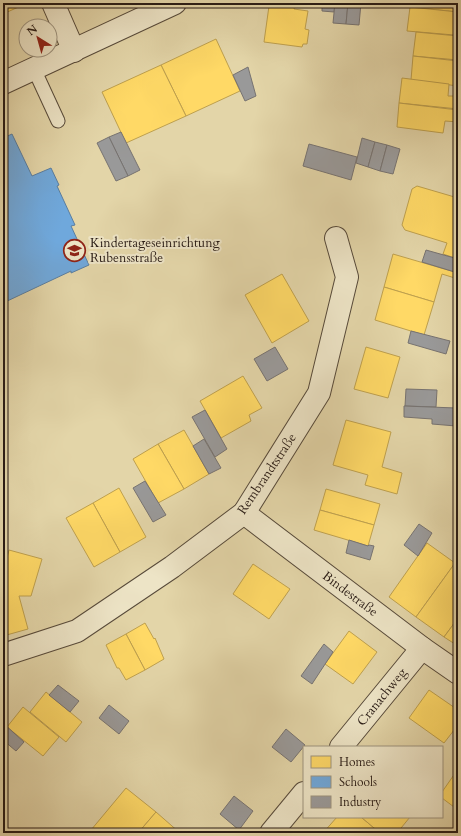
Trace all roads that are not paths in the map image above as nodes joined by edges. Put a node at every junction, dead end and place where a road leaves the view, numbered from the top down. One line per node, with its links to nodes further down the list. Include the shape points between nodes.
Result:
1 (53, 3): 3 (street)
2 (175, 3): 3 (street)
3 (74, 51): 4 (street)
4 (34, 69): 5 (street); 6 (lane)
5 (3, 83)
6 (58, 121)
7 (336, 238): 8 (street, Rembrandtstraße, via 347,277 320,392)
8 (244, 513): 9 (street, Bindestraße); 10 (street, Rembrandtstraße, via 172,567 77,631)
9 (422, 648): 11 (street, Bindestraße); 12 (street, Cranachweg)
10 (3, 655)
11 (458, 673)
12 (342, 746)
13 (303, 794): 14 (street)
14 (271, 833)

